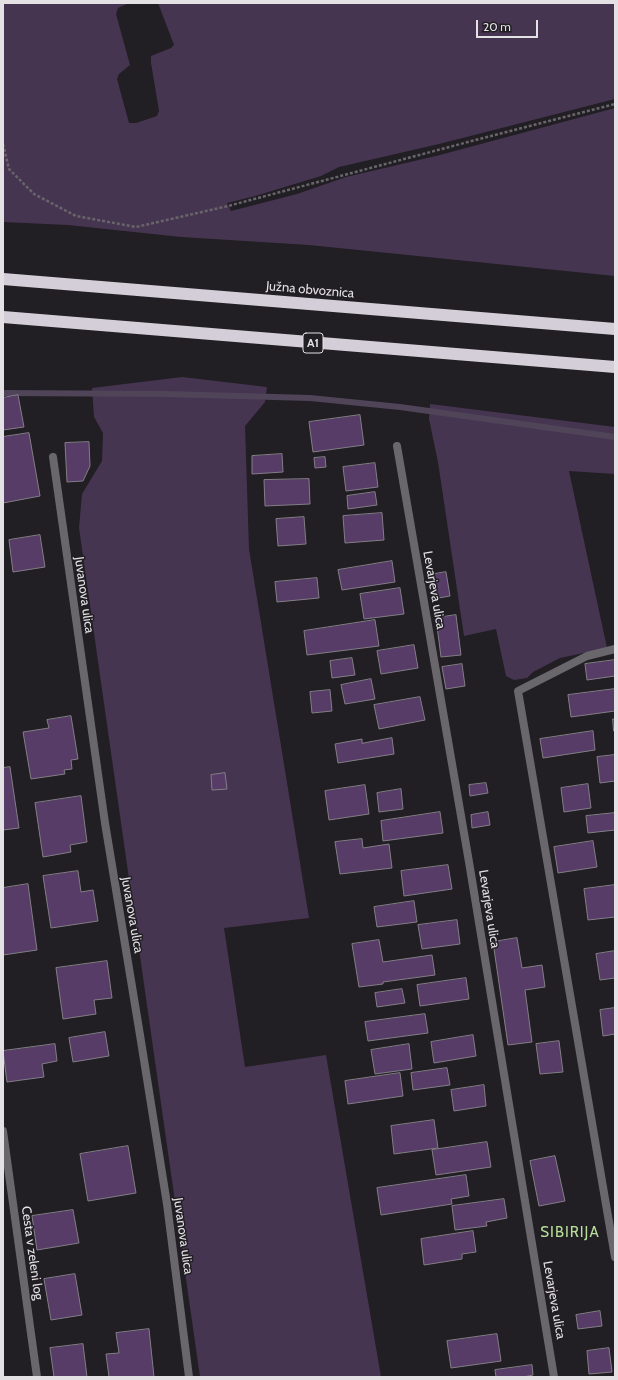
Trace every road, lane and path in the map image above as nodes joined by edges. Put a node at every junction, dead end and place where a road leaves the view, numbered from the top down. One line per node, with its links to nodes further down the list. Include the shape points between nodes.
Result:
1 (615, 104): 2 (path, via 228,206 136,227 76,216 34,194 9,169)
2 (3, 144)
3 (3, 275): 5 (highway)
4 (3, 279): 5 (highway, Južna obvoznica)
5 (20, 280): 7 (highway, Južna obvoznica)
6 (6, 318): 8 (highway, A1)
7 (615, 329)
8 (615, 367)
9 (397, 446): 16 (street, Levarjeva ulica)
10 (53, 457): 15 (street, Juvanova ulica, via 104,823 167,1204)
11 (615, 649): 13 (street, via 588,656 518,691)
12 (3, 1131): 14 (street, Cesta v zeleni log)
13 (615, 1257)
14 (37, 1377)
15 (189, 1377)
16 (554, 1377)

